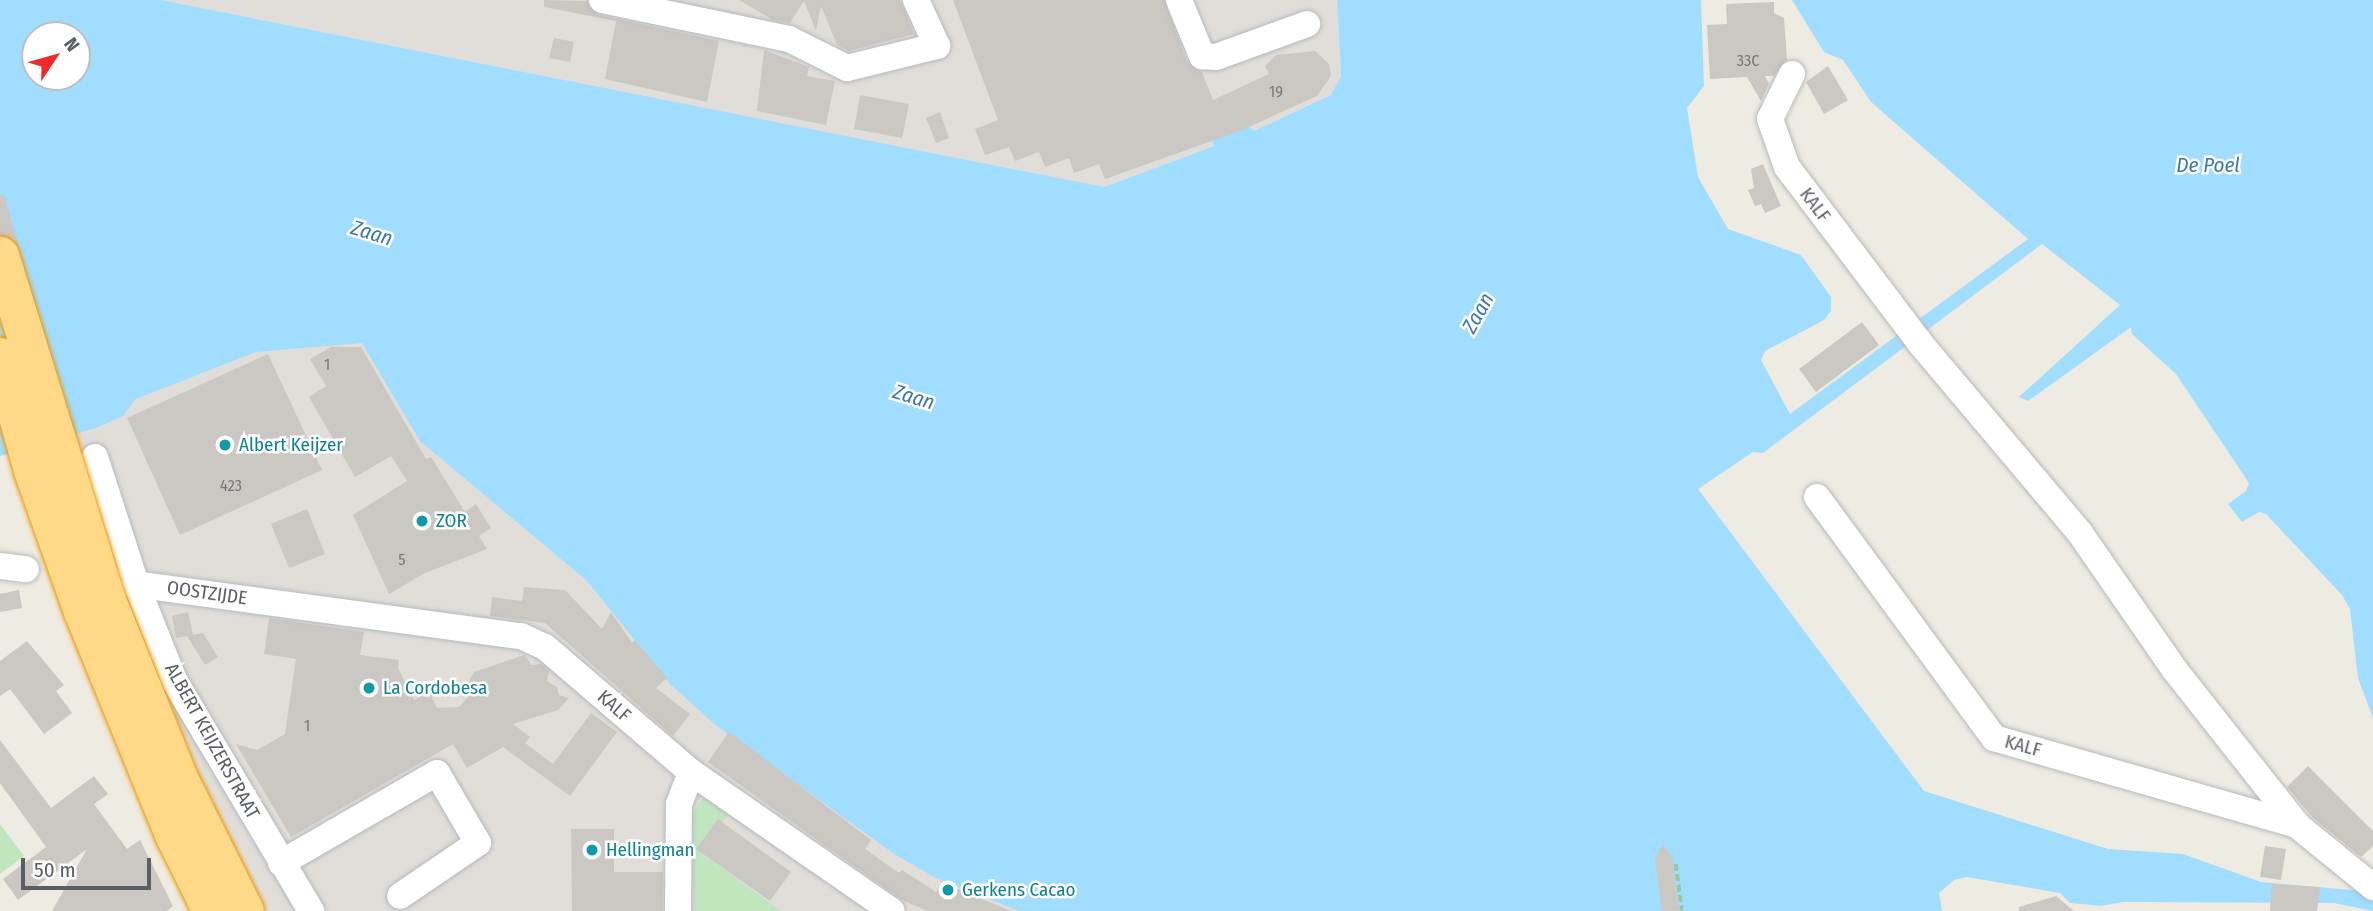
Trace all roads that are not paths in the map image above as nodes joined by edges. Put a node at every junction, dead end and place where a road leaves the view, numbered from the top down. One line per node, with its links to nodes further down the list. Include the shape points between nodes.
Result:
1 (602, 0): 2 (street, via 789,40 848,68 937,46)
2 (916, 0)
3 (1179, 0): 4 (street, via 1202,56 1216,57)
4 (1307, 24)
5 (1793, 74): 13 (street, KALF, via 1770,119 1787,167 1913,333 2080,533 2174,669)
6 (0, 256): 18 (highway, bridge, via 112,613 179,778)
7 (0, 356): 17 (highway, bridge, via 32,470 87,624 174,836)
8 (96, 457): 10 (street, ALBERT KEIJZERSTRAAT)
9 (1817, 498): 13 (street, KALF, via 1994,738)
10 (128, 583): 11 (street, OOSTZIJDE); 14 (street, ALBERT KEIJZERSTRAAT, via 174,680)
11 (295, 605): 12 (street, KALF, via 521,636 545,647)
12 (691, 772): 20 (street, via 679,804); 21 (street, KALF)
13 (2298, 826): 15 (street, KALF)
14 (281, 863): 16 (street, via 437,773 478,843); 19 (street, ALBERT KEIJZERSTRAAT)
15 (2373, 887)
16 (400, 896)
17 (211, 911)
18 (245, 911)
19 (311, 911)
20 (678, 911)
21 (892, 911)

